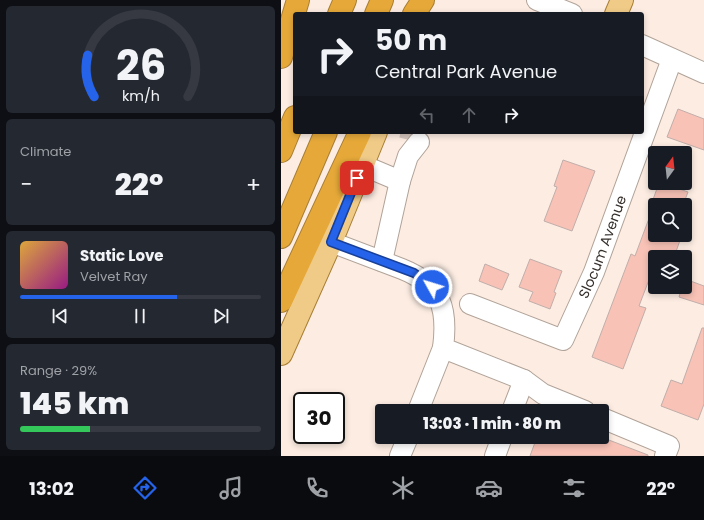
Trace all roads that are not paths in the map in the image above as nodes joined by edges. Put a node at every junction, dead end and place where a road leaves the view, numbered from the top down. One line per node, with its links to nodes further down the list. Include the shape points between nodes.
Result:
1 (299, 0): 7 (highway)
2 (345, 0): 8 (highway)
3 (382, 0): 9 (highway)
4 (424, 0): 10 (highway); 11 (main road)
5 (537, 0): 12 (street)
6 (622, 0): 13 (main road)
7 (295, 12)
8 (340, 12)
9 (377, 12)
10 (415, 12)
11 (421, 12)
12 (567, 12)
13 (617, 12)
14 (293, 19): 16 (highway)
15 (644, 46): 17 (street)
16 (281, 57)
17 (672, 59): 18 (street); 31 (street, Slocum Avenue, via 594,272 563,340)
18 (704, 73)
19 (293, 122): 24 (highway)
20 (325, 134): 27 (highway)
21 (359, 134): 30 (highway)
22 (375, 134): 25 (main road)
23 (412, 146): 26 (street)
24 (281, 151)
25 (362, 165): 26 (street); 28 (main road)
26 (400, 182): 29 (street)
27 (281, 237)
28 (331, 242): 29 (street); 33 (main road)
29 (382, 261): 32 (street, via 414,273 432,287 439,298 444,317)
30 (281, 301)
31 (470, 304)
32 (443, 348): 34 (street); 35 (street)
33 (281, 354)
34 (524, 380): 36 (street); 37 (street, via 543,394)
35 (421, 404)
36 (515, 404)
37 (568, 404)
38 (609, 422): 41 (street)
39 (405, 444): 42 (street)
40 (499, 444): 43 (street)
41 (667, 451)
42 (400, 456)
43 (495, 456)

